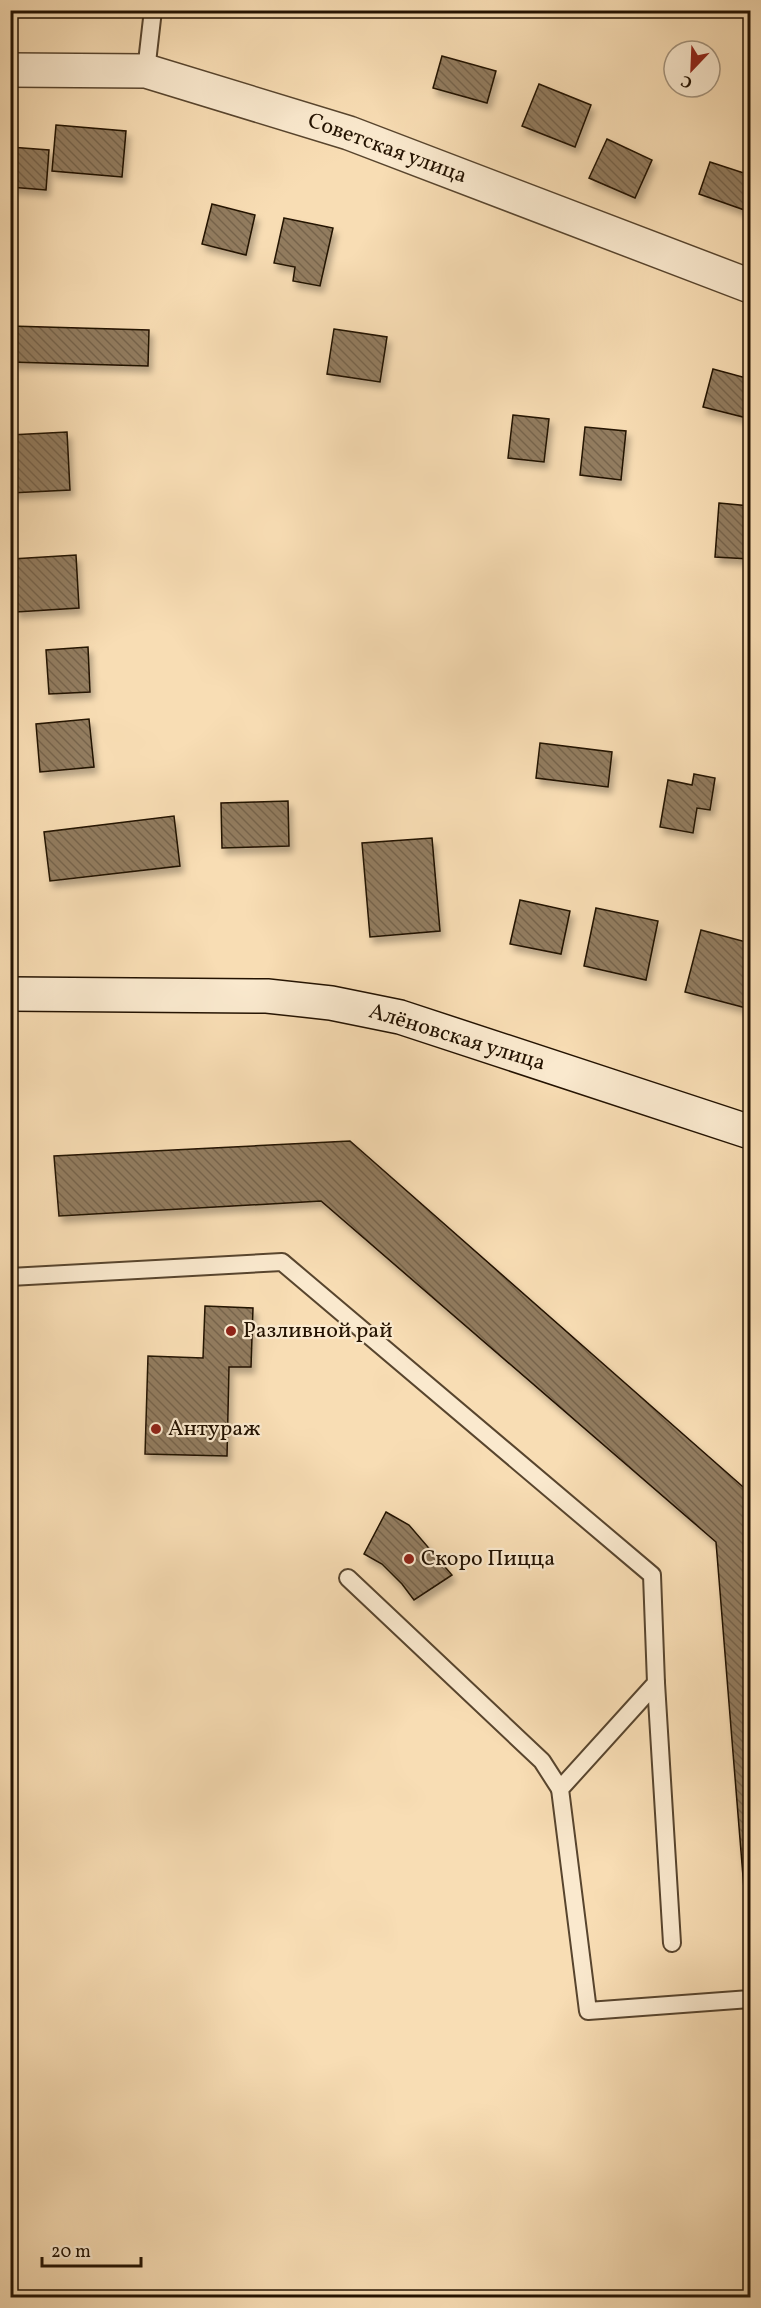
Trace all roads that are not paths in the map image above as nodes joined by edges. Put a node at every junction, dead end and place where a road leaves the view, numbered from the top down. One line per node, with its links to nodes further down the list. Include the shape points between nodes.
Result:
1 (153, 10): 3 (lane)
2 (10, 70): 3 (street, Советская улица)
3 (146, 71): 4 (street, Советская улица, via 349,133)
4 (750, 286)
5 (10, 994): 6 (street, Алёновская улица, via 267,996 331,1003 400,1017)
6 (750, 1132)
7 (10, 1277): 9 (lane, via 282,1262 652,1575)
8 (348, 1578): 10 (lane, via 542,1761)
9 (656, 1683): 10 (lane); 11 (lane)
10 (560, 1789): 12 (lane, via 588,2011)
11 (672, 1943)
12 (750, 1999)

